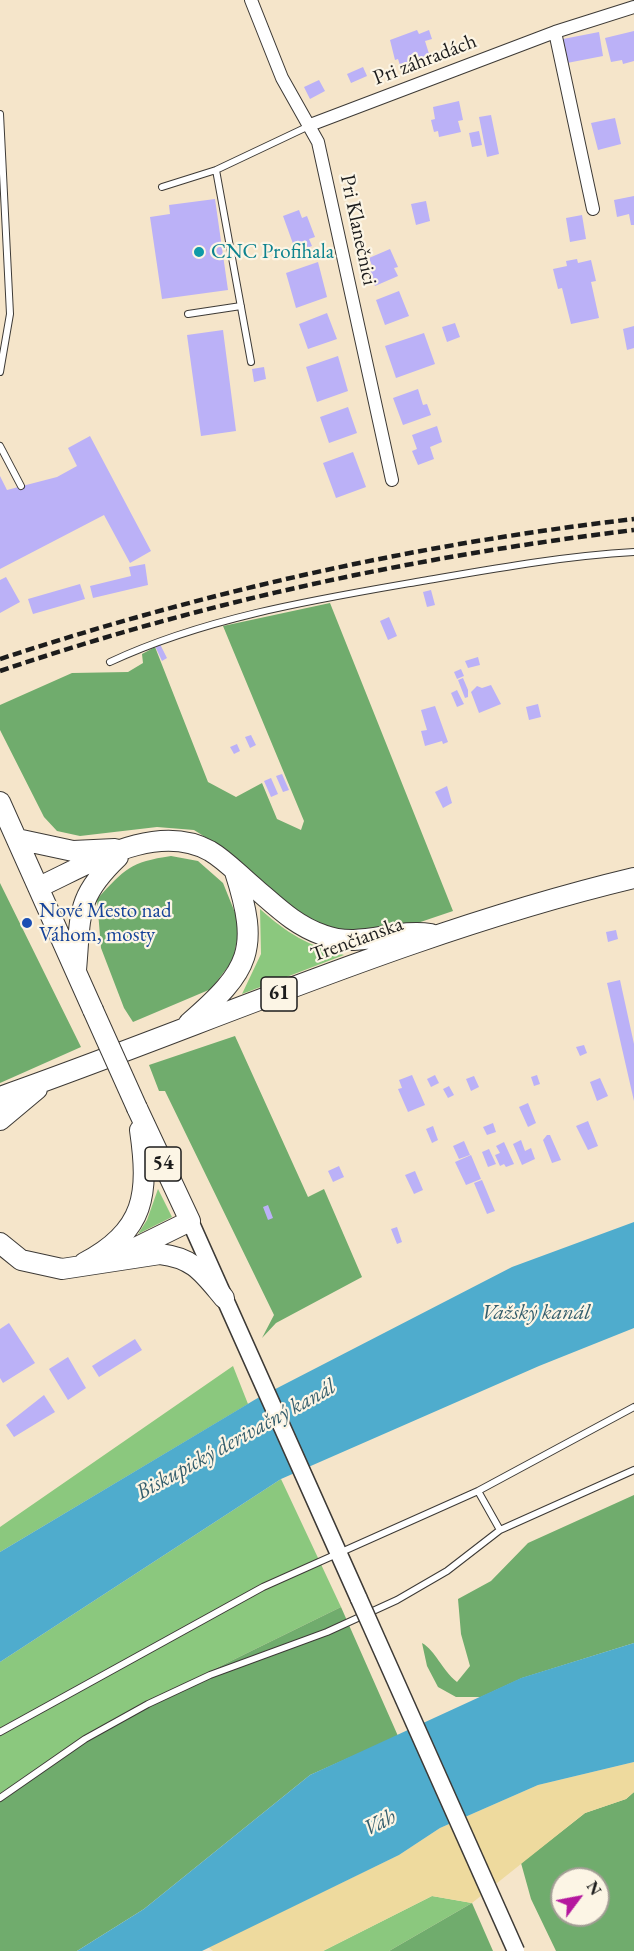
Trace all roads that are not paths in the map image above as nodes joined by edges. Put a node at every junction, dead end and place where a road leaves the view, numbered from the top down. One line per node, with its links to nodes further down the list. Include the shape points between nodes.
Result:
1 (251, 0): 5 (street, Pri Klanečnici, via 282,78)
2 (634, 7): 3 (street, Pri záhradách)
3 (555, 32): 5 (street, Pri záhradách); 8 (street)
4 (0, 114): 12 (lane, via 10,314)
5 (310, 125): 6 (lane); 14 (street, Pri Klanečnici, via 318,142)
6 (216, 170): 7 (lane); 9 (lane)
7 (162, 187)
8 (593, 209)
9 (240, 306): 10 (lane); 11 (lane)
10 (188, 314)
11 (251, 362)
12 (0, 372)
13 (0, 446): 15 (lane)
14 (392, 480)
15 (21, 486)
16 (634, 552): 17 (lane, via 494,569 356,592 149,643)
17 (110, 662)
18 (0, 802): 19 (main road, 54)
19 (17, 839): 20 (main road, via 73,851); 23 (main road, 54)
20 (127, 849): 21 (main road, via 152,841 190,843 213,853); 23 (main road); 25 (main road, via 87,892 81,907)
21 (235, 872): 24 (main road, via 298,924 330,938 353,942 410,932); 26 (main road, via 249,926 243,960 218,998)
22 (634, 879): 24 (main road, Trenčianska / 61)
23 (39, 887): 25 (main road, 54)
24 (439, 935): 26 (main road, Trenčianska / 61)
25 (76, 971): 29 (main road, 54, bridge)
26 (179, 1031): 27 (main road, Trenčianska / 61)
27 (50, 1079): 28 (main road, Trenčianska / 61); 30 (main road)
28 (0, 1097)
29 (137, 1108): 31 (main road, 54); 34 (main road, via 146,1170 140,1209 114,1242)
30 (0, 1120)
31 (190, 1221): 33 (main road); 35 (main road)
32 (0, 1243): 34 (main road, via 21,1260)
33 (105, 1263): 34 (main road); 35 (main road, via 160,1254 176,1256 194,1263)
34 (73, 1268)
35 (224, 1298): 40 (main road)
36 (634, 1407): 38 (lane)
37 (634, 1470): 39 (lane)
38 (478, 1491): 39 (lane); 40 (lane)
39 (500, 1530): 42 (lane, via 447,1571 397,1600 148,1704 85,1739)
40 (339, 1554): 41 (lane, via 263,1587); 43 (main road, bridge)
41 (0, 1732)
42 (0, 1798)
43 (516, 1951)

